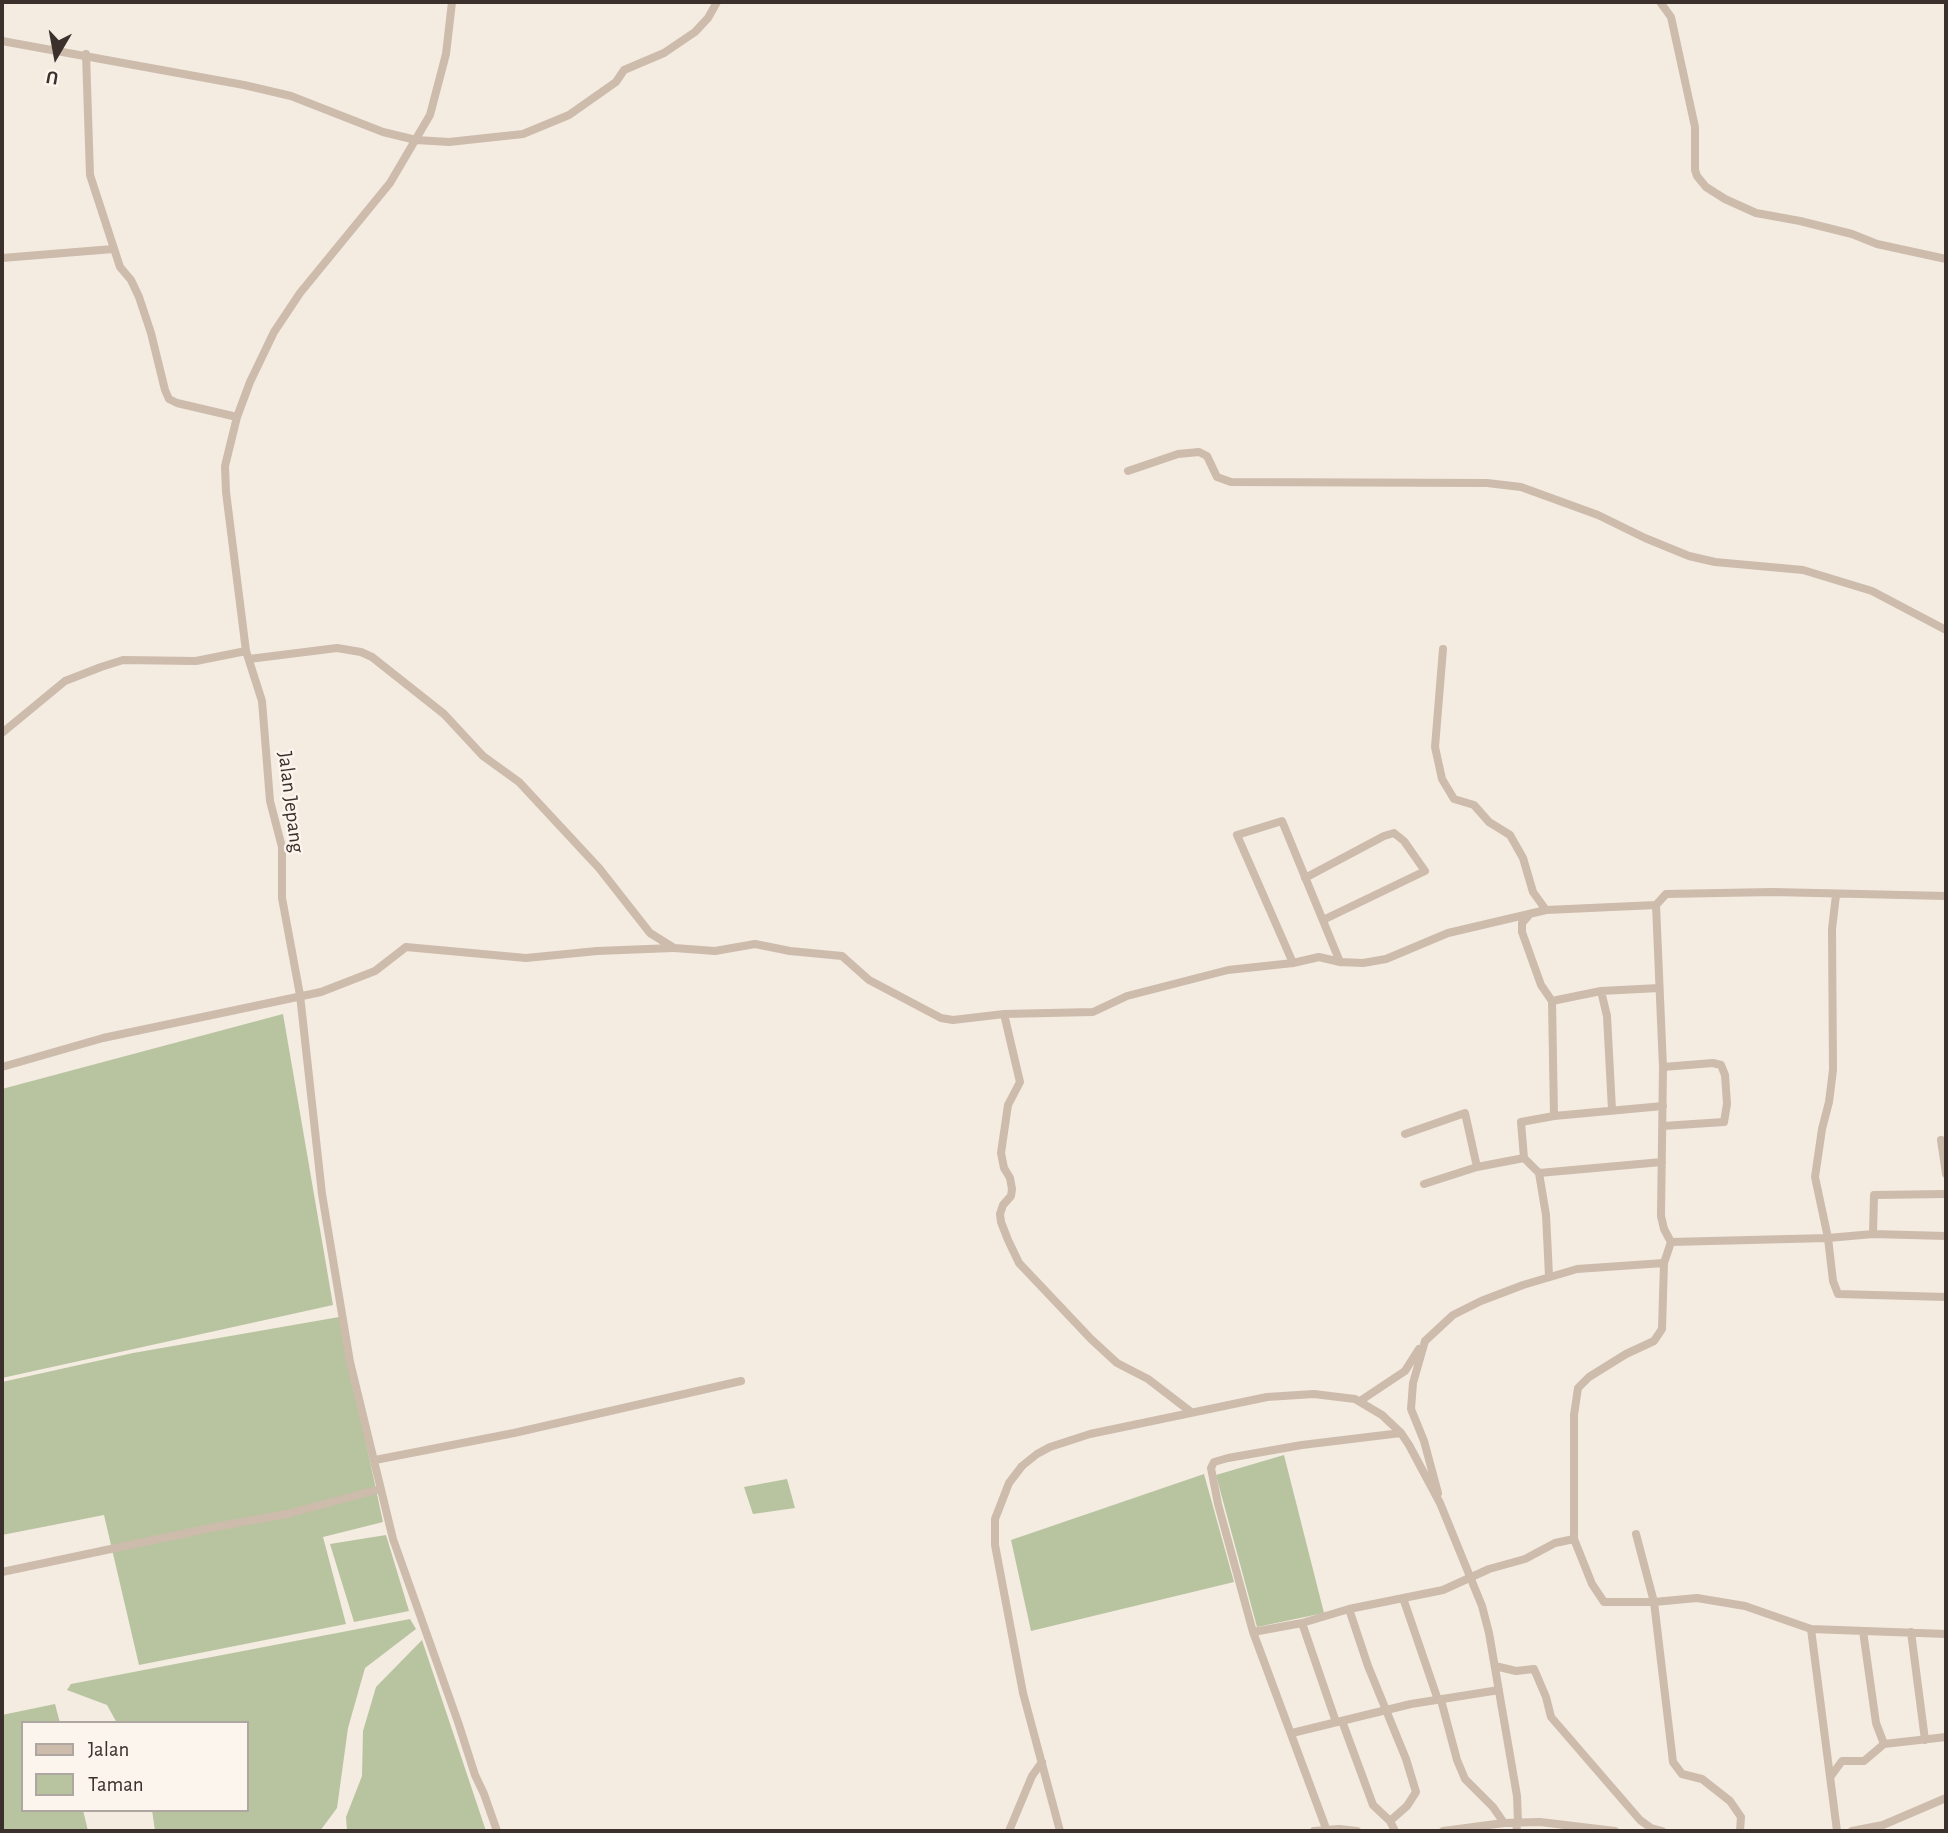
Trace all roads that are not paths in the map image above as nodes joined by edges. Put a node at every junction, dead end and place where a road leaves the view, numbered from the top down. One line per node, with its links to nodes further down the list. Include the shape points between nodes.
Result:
1 (452, 2): 6 (street, Jalan Jepang, via 443,66 430,115)
2 (717, 2): 6 (street, via 695,32 664,53 624,70 592,100 556,120 523,134 449,142)
3 (1660, 2): 9 (street, via 1674,29 1695,127 1695,170 1706,187 1756,213)
4 (2, 41): 5 (street)
5 (86, 54): 6 (street, via 291,96 353,122); 7 (street, via 90,175)
6 (416, 140): 10 (street, Jalan Jepang, via 390,183 274,332)
7 (113, 249): 8 (street); 10 (street, via 139,297 169,399)
8 (2, 258)
9 (1946, 259)
10 (237, 417): 14 (street, Jalan Jepang, via 225,466 226,492)
11 (1128, 471): 12 (street, via 1199,452 1207,456 1217,477 1231,482 1521,487 1689,556 1803,570 1872,592)
12 (1946, 630)
13 (1443, 649): 20 (street, via 1435,747 1442,779 1454,799 1474,805 1510,835 1527,866 1533,892)
14 (248, 655): 15 (street, via 196,661 123,660 65,681); 23 (street, via 337,648 372,657 444,714 483,756 519,782 624,897 650,933); 28 (street, Jalan Jepang, via 262,701 270,801 282,847 282,898)
15 (2, 733)
16 (1306, 878): 22 (street); 22 (street, via 1394,833 1425,872); 25 (street, via 1282,821 1237,835)
17 (1836, 895): 18 (street); 19 (street, via 1666,894); 48 (street, via 1832,1070 1815,1177)
18 (1946, 896)
19 (1656, 905): 20 (street); 26 (street)
20 (1546, 910): 21 (street)
21 (1529, 915): 24 (street, via 1448,933 1386,959); 29 (street, via 1522,932 1541,985)
22 (1323, 920): 24 (street)
23 (674, 948): 28 (street, via 526,958 406,947 375,971 321,992); 30 (street, via 715,951 755,944 842,957 869,980 941,1018)
24 (1340, 962): 25 (street, via 1319,957)
25 (1293, 963): 30 (street, via 1228,970 1126,996 1093,1012)
26 (1659, 988): 27 (street); 31 (street)
27 (1601, 991): 29 (street); 34 (street, via 1607,1016)
28 (300, 995): 32 (street, via 103,1038); 58 (street, Jalan Jepang, via 322,1194 350,1362)
29 (1552, 1001): 35 (street)
30 (1004, 1013): 56 (street, via 1020,1082 1008,1105 1001,1153 1012,1189 1001,1222 1013,1251 1019,1263 1117,1363 1148,1379)
31 (1663, 1067): 33 (street); 36 (street, via 1721,1065 1727,1104 1724,1122)
32 (2, 1068)
33 (1663, 1106): 34 (street); 36 (street)
34 (1612, 1110): 35 (street)
35 (1554, 1116): 39 (street, via 1521,1122)
36 (1663, 1126): 40 (street)
37 (1405, 1134): 41 (street, via 1465,1113)
38 (1941, 1140): 43 (street)
39 (1524, 1158): 41 (street); 42 (street)
40 (1662, 1162): 42 (street); 49 (street, via 1661,1216)
41 (1477, 1167): 44 (street)
42 (1539, 1173): 51 (street)
43 (1946, 1174)
44 (1424, 1184)
45 (1946, 1194): 46 (street, via 1874,1195)
46 (1873, 1234): 47 (street); 48 (street)
47 (1946, 1236)
48 (1828, 1238): 49 (street); 52 (street, via 1838,1294)
49 (1671, 1242): 50 (street)
50 (1664, 1263): 51 (street, via 1577,1269); 62 (street, via 1664,1314 1658,1335 1578,1388)
51 (1549, 1276): 53 (street, via 1453,1315)
52 (1946, 1297)
53 (1425, 1341): 55 (street, via 1405,1371); 60 (street, via 1410,1406)
54 (741, 1381): 58 (street)
55 (1360, 1401): 56 (street, via 1339,1396 1266,1397); 57 (street)
56 (1191, 1412): 83 (street, via 1050,1447 1022,1466 1009,1483 995,1519 995,1545 1023,1693)
57 (1401, 1433): 60 (street); 71 (street, via 1302,1445 1212,1464 1218,1504)
58 (375, 1460): 59 (street, Jalan Jepang)
59 (380, 1489): 63 (street, via 287,1514); 90 (street, Jalan Jepang, via 393,1539)
60 (1440, 1503): 64 (street)
61 (1636, 1534): 66 (street)
62 (1574, 1539): 64 (street); 66 (street, via 1603,1601)
63 (2, 1572)
64 (1469, 1578): 65 (street, via 1443,1590); 74 (street, via 1482,1606)
65 (1403, 1598): 67 (street); 76 (street)
66 (1654, 1602): 69 (street, via 1697,1598 1745,1606); 99 (street, via 1674,1762 1682,1774 1702,1779 1730,1801 1741,1817)
67 (1349, 1609): 68 (street); 77 (street)
68 (1302, 1623): 71 (street); 78 (street)
69 (1811, 1629): 70 (street); 84 (street)
70 (1863, 1631): 72 (street); 82 (street, via 1876,1723)
71 (1253, 1632): 79 (street)
72 (1911, 1632): 73 (street); 81 (street)
73 (1946, 1634)
74 (1495, 1666): 75 (street); 98 (street, via 1534,1669 1551,1717 1640,1819)
75 (1499, 1690): 76 (street); 88 (street)
76 (1440, 1700): 77 (street); 87 (street, via 1465,1779)
77 (1388, 1710): 78 (street); 86 (street, via 1416,1791)
78 (1339, 1722): 79 (street); 86 (street, via 1373,1805)
79 (1292, 1733): 89 (street)
80 (1946, 1737): 81 (street)
81 (1925, 1740): 82 (street)
82 (1884, 1744): 84 (street, via 1864,1761 1842,1761)
83 (1042, 1762): 91 (street); 92 (street)
84 (1831, 1777): 100 (street)
85 (1946, 1798): 101 (street, via 1883,1825)
86 (1390, 1821): 95 (street)
87 (1504, 1823): 88 (street); 96 (street)
88 (1521, 1827): 97 (street)
89 (1327, 1830): 93 (street); 94 (street)
90 (497, 1831)
91 (1009, 1831)
92 (1060, 1831)
93 (1314, 1831)
94 (1357, 1831)
95 (1395, 1831)
96 (1443, 1831)
97 (1615, 1831)
98 (1662, 1831)
99 (1740, 1831)
100 (1837, 1831)
101 (1852, 1831)

